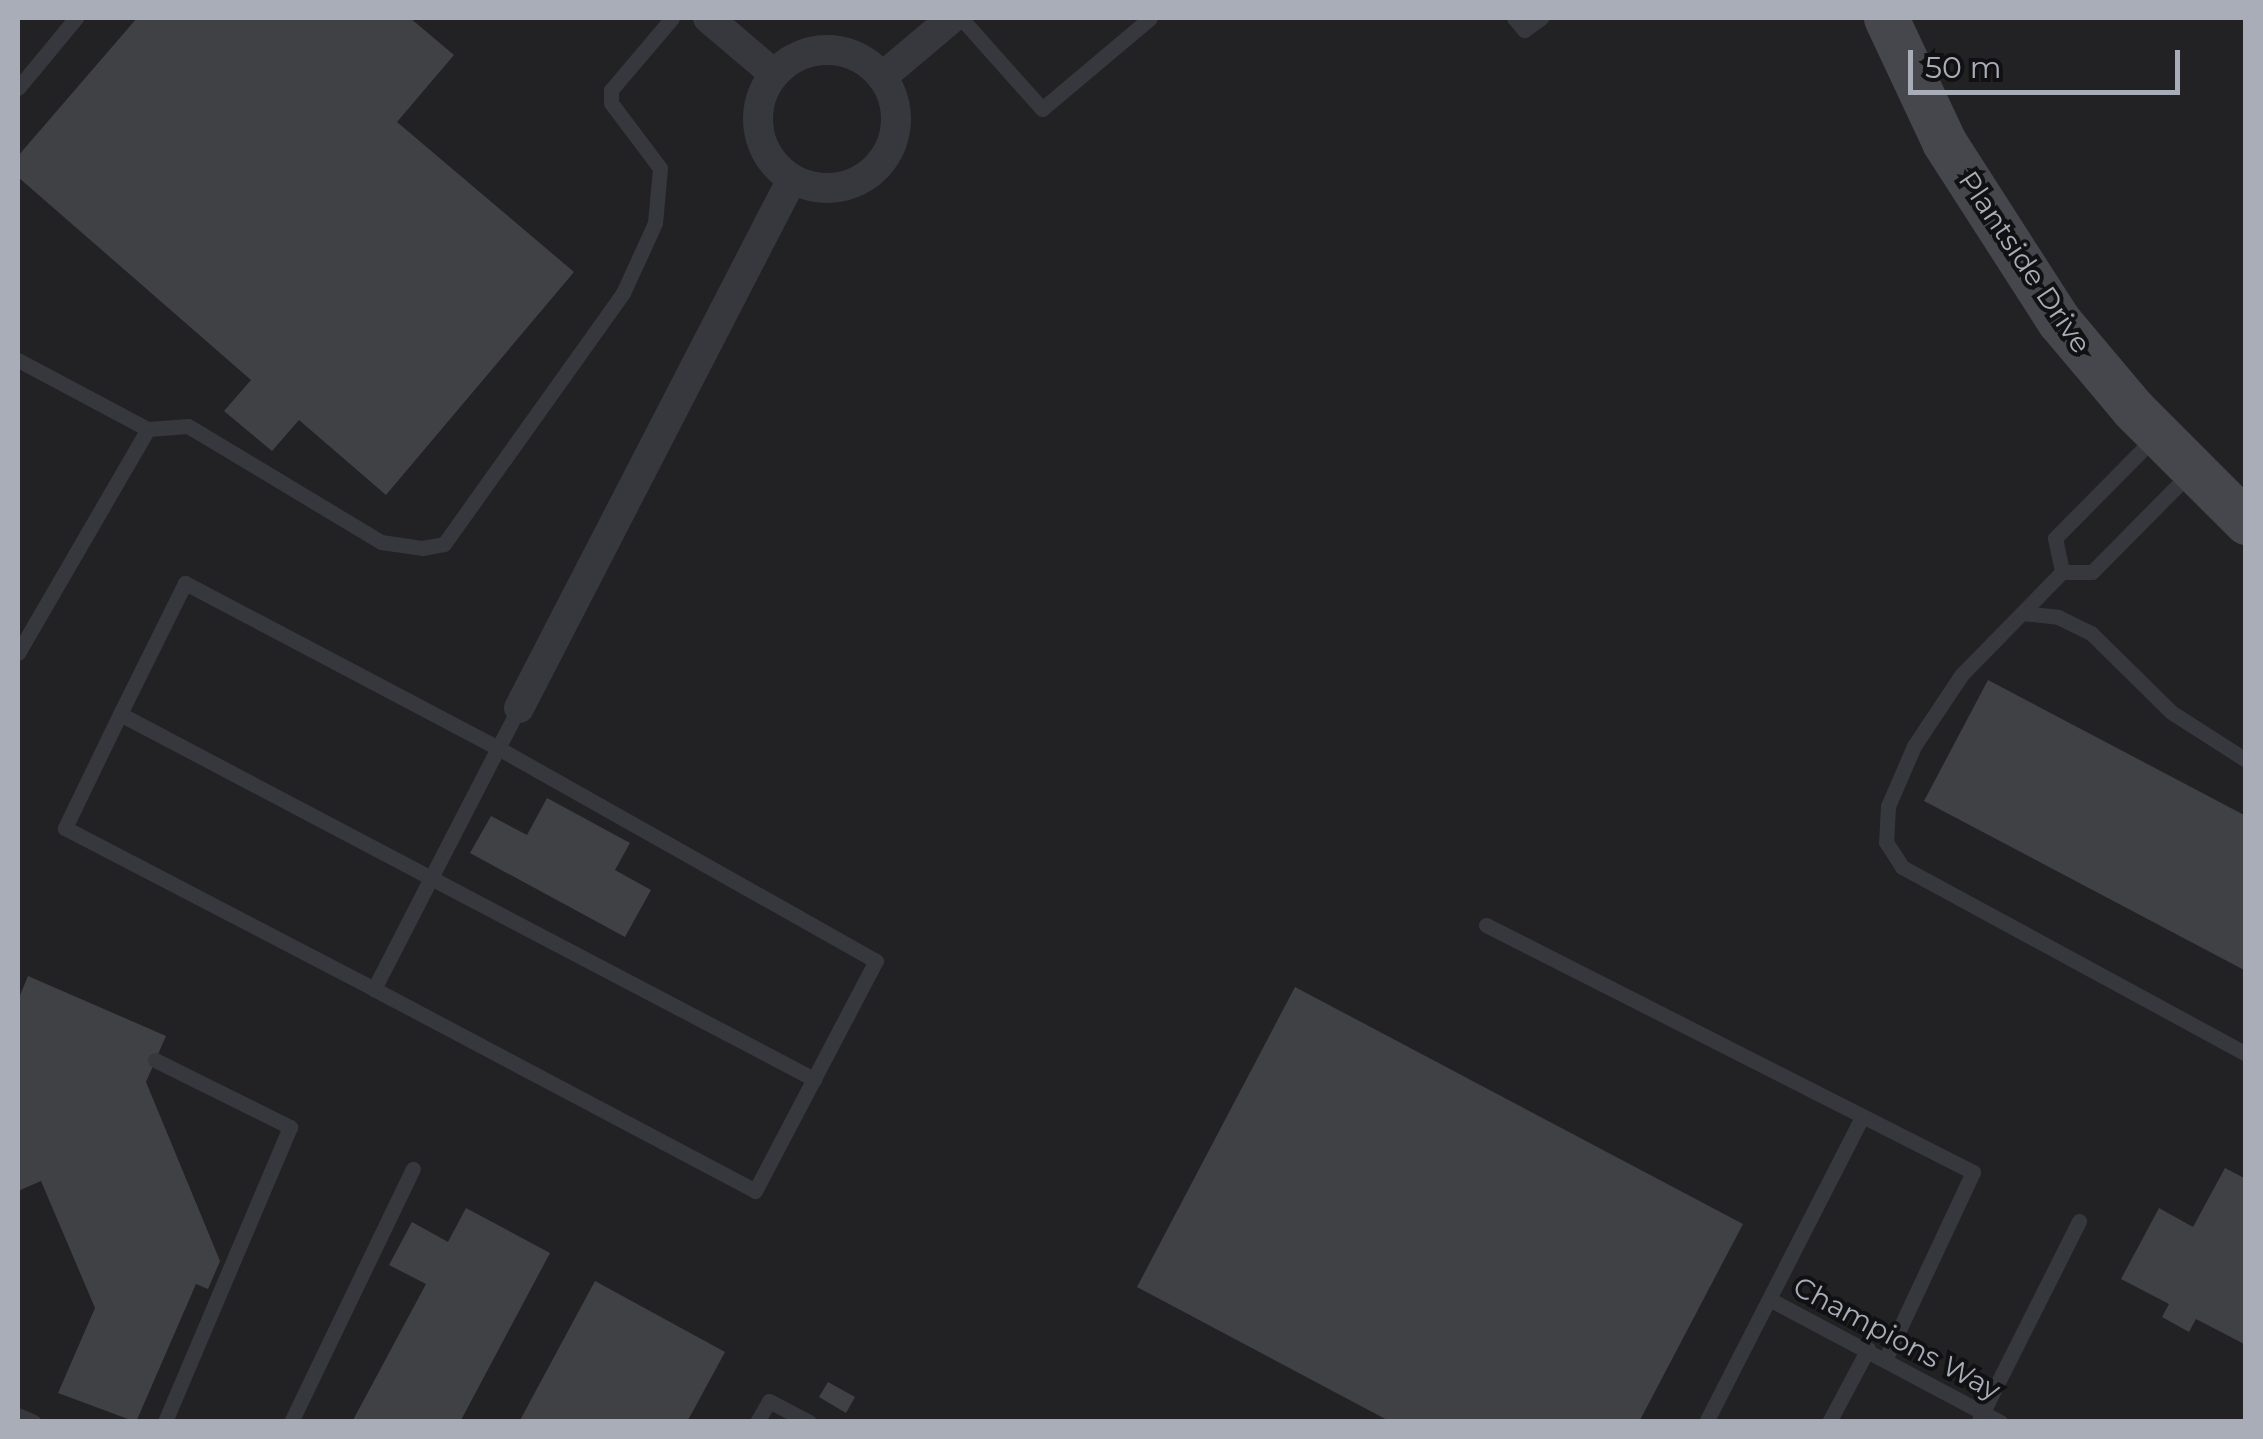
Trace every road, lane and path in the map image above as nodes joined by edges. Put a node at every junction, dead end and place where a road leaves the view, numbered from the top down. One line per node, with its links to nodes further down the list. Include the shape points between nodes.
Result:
1 (76, 18): 12 (lane)
2 (672, 18): 15 (lane, via 611,90 612,103 660,168 655,222 623,293 444,544 380,542 188,426)
3 (708, 18): 10 (street)
4 (952, 18): 11 (street)
5 (962, 18): 6 (lane, via 1042,108)
6 (1150, 18)
7 (1514, 18): 8 (lane, via 1524,30)
8 (1540, 18)
9 (1886, 18): 16 (street, Plantside Drive, via 1944,142 1998,234 2059,322)
10 (774, 74): 11 (street, via 802,54 837,50); 13 (street, via 757,119 773,164)
11 (882, 77): 13 (street, via 896,122 879,166 838,188)
12 (18, 88)
13 (792, 179): 22 (street)
14 (18, 360): 15 (lane)
15 (148, 429): 21 (lane)
16 (2158, 434): 17 (street, Plantside Drive); 19 (lane, via 2055,538)
17 (2192, 470): 18 (street, Plantside Drive); 19 (lane, via 2092,572)
18 (2246, 522)
19 (2062, 572): 20 (lane)
20 (2022, 613): 25 (lane, via 2058,617 2091,633 2171,712); 29 (lane, via 1962,674 1914,746 1888,806 1886,842 1902,867)
21 (18, 653)
22 (519, 708): 24 (lane)
23 (120, 714): 24 (lane, via 186,583); 26 (lane); 28 (lane, via 65,828)
24 (498, 748): 26 (lane); 31 (lane, via 876,962)
25 (2246, 760)
26 (431, 878): 28 (lane); 31 (lane)
27 (1486, 926): 32 (lane)
28 (374, 988): 31 (lane, via 754,1191)
29 (2246, 1054)
30 (156, 1060): 41 (lane, via 290,1127)
31 (814, 1079)
32 (1862, 1118): 35 (lane); 37 (lane, via 1973,1172)
33 (413, 1170): 42 (lane)
34 (2078, 1222): 39 (lane)
35 (1769, 1299): 36 (lane, Champions Way); 45 (lane)
36 (1868, 1350): 37 (lane, Champions Way); 46 (lane)
37 (1886, 1358): 39 (lane, Champions Way)
38 (18, 1415): 40 (lane)
39 (1980, 1417): 47 (lane, Champions Way)
40 (34, 1422)
41 (165, 1422)
42 (291, 1422)
43 (757, 1422): 44 (lane, via 769,1401)
44 (809, 1422)
45 (1706, 1422)
46 (1829, 1422)
47 (2000, 1422)

